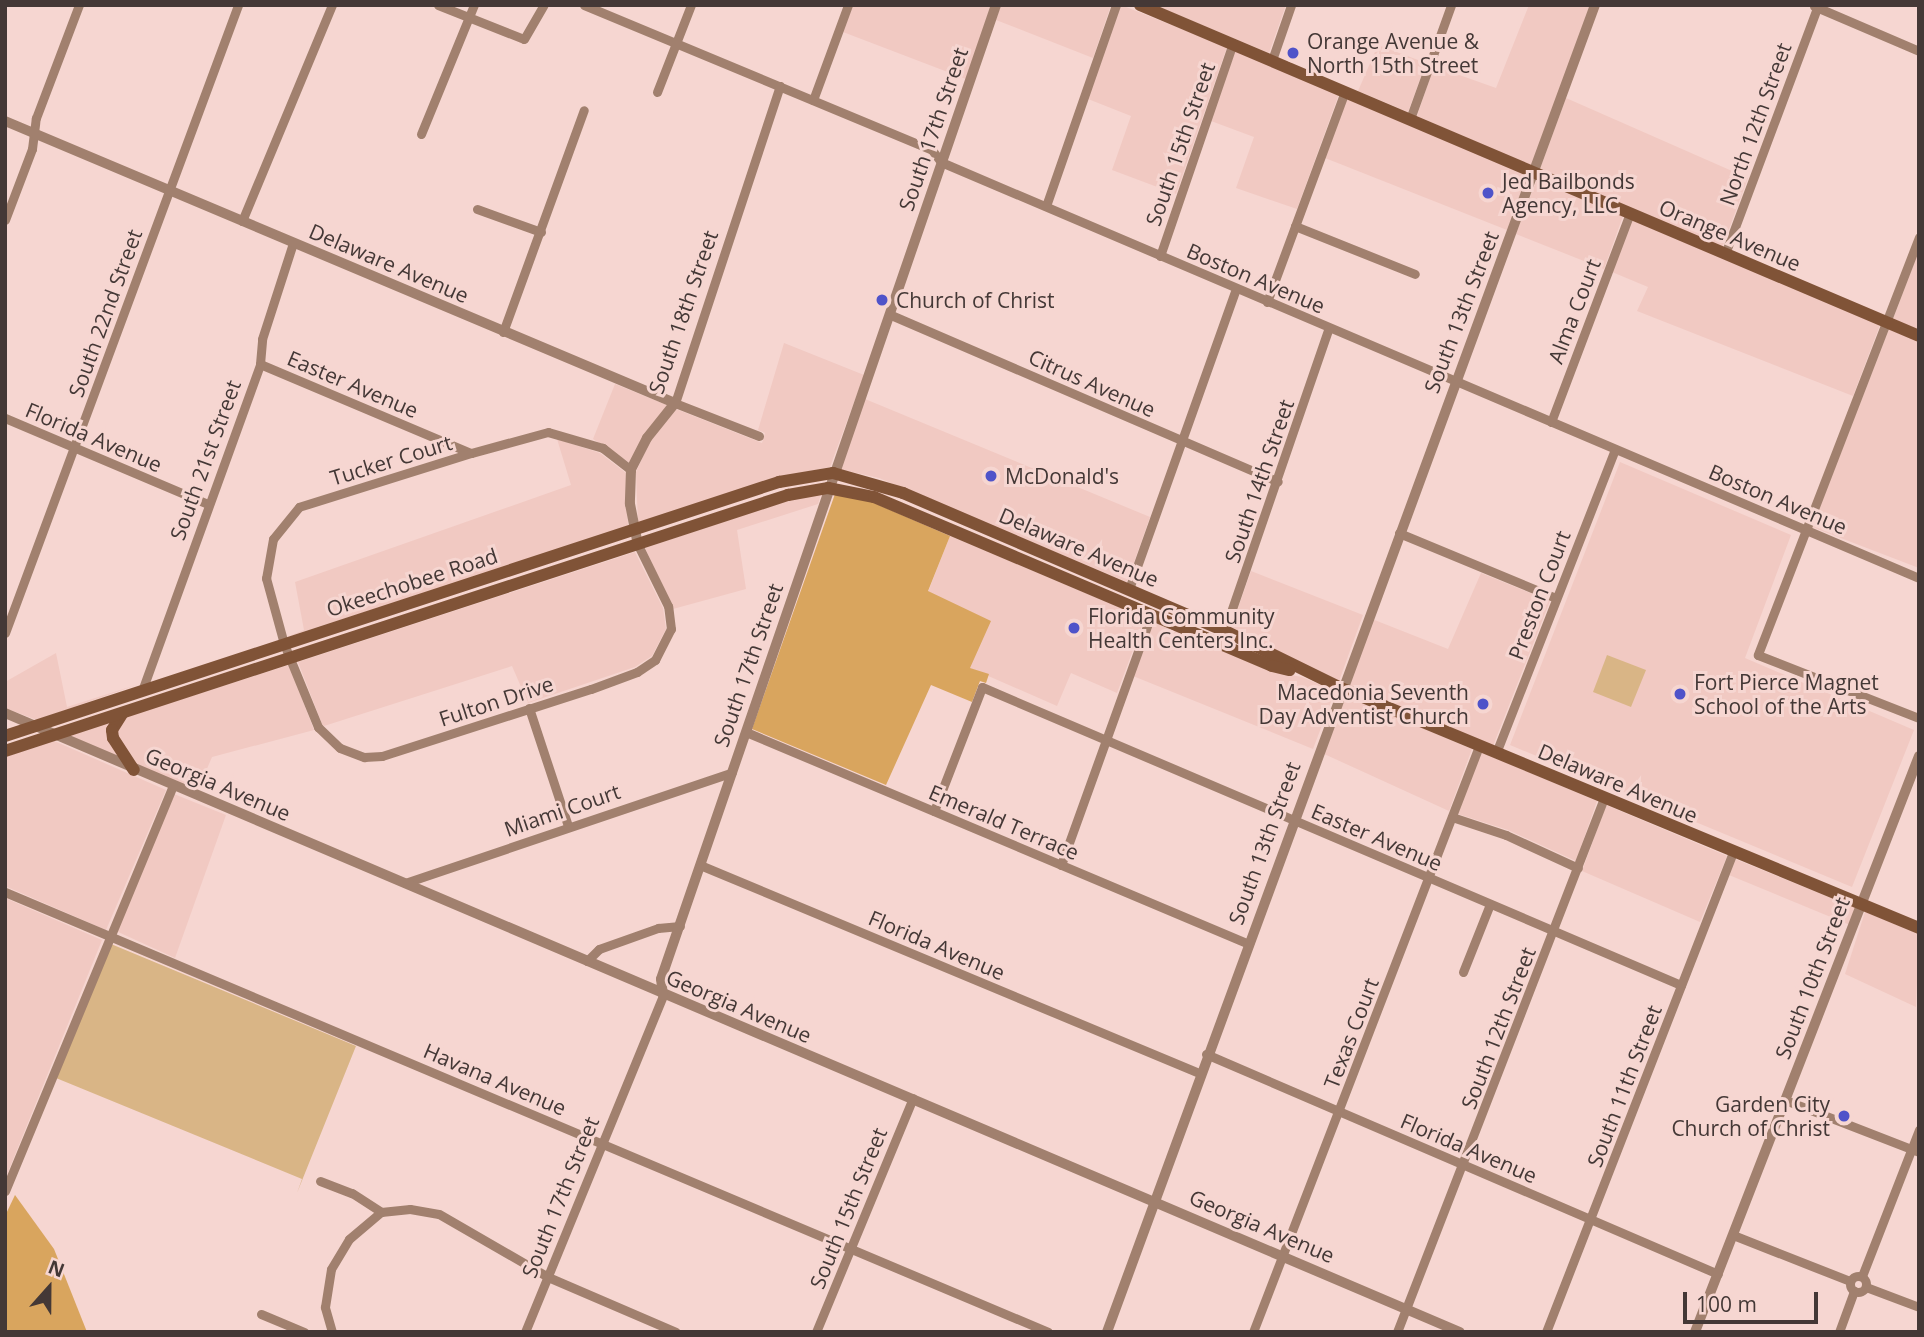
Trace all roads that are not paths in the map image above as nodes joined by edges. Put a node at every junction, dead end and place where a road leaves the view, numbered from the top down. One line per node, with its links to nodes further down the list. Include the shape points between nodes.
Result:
1 (79, 5): 29 (street, via 36,118)
2 (238, 5): 33 (street, South 22nd Street)
3 (332, 5): 38 (street)
4 (438, 5): 17 (street)
5 (474, 5): 17 (street)
6 (544, 5): 17 (street, via 524,39)
7 (584, 5): 18 (street, Boston Avenue)
8 (691, 5): 18 (street)
9 (848, 5): 25 (street)
10 (996, 5): 31 (street, South 17th Street)
11 (1116, 5): 34 (street)
12 (1140, 5): 19 (main road, Orange Avenue)
13 (1291, 5): 21 (street)
14 (1451, 5): 27 (street)
15 (1595, 5): 32 (street, South 13th Street)
16 (1816, 6): 20 (street); 43 (street, North 12th Street)
17 (469, 18): 30 (street)
18 (676, 43): 22 (street, Boston Avenue); 24 (street)
19 (1233, 43): 21 (main road, Orange Avenue); 44 (street, South 15th Street)
20 (1919, 51)
21 (1272, 60): 23 (main road, Orange Avenue)
22 (780, 86): 25 (street, Boston Avenue); 55 (street, South 18th Street)
23 (1345, 91): 27 (main road, Orange Avenue); 39 (street)
24 (657, 92)
25 (813, 100): 31 (street, Boston Avenue, via 932,150)
26 (584, 110): 40 (street)
27 (1410, 119): 32 (main road, Orange Avenue)
28 (5, 121): 29 (street, Delaware Avenue)
29 (35, 134): 33 (street, Delaware Avenue); 37 (street)
30 (421, 134)
31 (941, 162): 34 (street, Boston Avenue); 48 (street, South 17th Street)
32 (1534, 173): 36 (main road, Orange Avenue); 54 (street, South 13th Street)
33 (169, 190): 38 (street, Delaware Avenue); 60 (street, South 22nd Street)
34 (1046, 206): 44 (street, Boston Avenue)
35 (477, 209): 40 (street)
36 (1630, 213): 43 (main road, Orange Avenue); 57 (street, Alma Court)
37 (5, 220)
38 (242, 221): 42 (street, Delaware Avenue)
39 (1296, 226): 45 (street); 47 (street)
40 (541, 232): 51 (street)
41 (1919, 237): 49 (street)
42 (293, 243): 51 (street, Delaware Avenue); 53 (street, South 21st Street, via 262,340)
43 (1725, 254): 49 (main road, Orange Avenue)
44 (1160, 256): 46 (street, Boston Avenue)
45 (1415, 275)
46 (1236, 289): 47 (street, Boston Avenue); 59 (street)
47 (1268, 302): 50 (street, Boston Avenue)
48 (891, 315): 59 (street, Citrus Avenue); 64 (street, South 17th Street)
49 (1886, 322): 52 (main road, Orange Avenue); 69 (street)
50 (1329, 328): 54 (street, Boston Avenue); 65 (street, South 14th Street)
51 (503, 332): 55 (street, Delaware Avenue)
52 (1919, 335)
53 (260, 364): 62 (street, Easter Avenue); 67 (street, South 21st Street)
54 (1455, 382): 57 (street, Boston Avenue); 70 (street, South 13th Street)
55 (674, 403): 58 (street, Delaware Avenue); 63 (street, South 18th Street, via 647,438)
56 (5, 418): 60 (street, Florida Avenue)
57 (1551, 422): 61 (street, Boston Avenue)
58 (759, 436)
59 (1181, 441): 65 (street, Citrus Avenue); 73 (street)
60 (75, 448): 67 (street, Florida Avenue); 77 (street, South 22nd Street)
61 (1615, 450): 69 (street, Boston Avenue); 74 (street, Preston Court)
62 (471, 453): 63 (street, Tucker Court, via 548,432 603,448); 78 (street, Tucker Court, via 299,507 286,520 273,539 267,578)
63 (631, 470): 68 (street, South 18th Street)
64 (833, 473): 66 (street, South 17th Street); 68 (main road, Okeechobee Road, via 779,481); 73 (main road, Delaware Avenue, via 877,483)
65 (1278, 482): 76 (street, South 14th Street)
66 (828, 488): 71 (main road, Okeechobee Road, via 789,495); 75 (main road, Delaware Avenue, via 874,497); 89 (street, South 17th Street)
67 (208, 504): 82 (street, South 21st Street)
68 (634, 530): 71 (street, South 18th Street); 78 (main road, Okeechobee Road)
69 (1806, 530): 72 (street, Boston Avenue); 87 (street, via 1758,655)
70 (1399, 533): 74 (street); 83 (street, South 13th Street)
71 (638, 545): 80 (main road, Okeechobee Road); 84 (street, Fulton Drive, via 668,606 671,629 666,645 637,672)
72 (1919, 578)
73 (1129, 589): 76 (main road, Delaware Avenue)
74 (1556, 598): 95 (street, Preston Court)
75 (1151, 615): 79 (main road, Delaware Avenue); 92 (street)
76 (1225, 631): 79 (street, South 14th Street); 81 (main road, Delaware Avenue)
77 (5, 634)
78 (284, 644): 80 (street, Fulton Drive); 82 (main road, Okeechobee Road)
79 (1219, 644): 81 (main road, Delaware Avenue, via 1272,666)
80 (292, 659): 84 (street, Fulton Drive, via 318,727 341,748 364,757 382,756); 86 (main road, Okeechobee Road)
81 (1304, 672): 83 (main road, Delaware Avenue)
82 (143, 688): 88 (main road, Okeechobee Road)
83 (1341, 688): 93 (main road, Delaware Avenue); 104 (street, South 13th Street)
84 (529, 708): 105 (street)
85 (5, 713): 88 (street, Georgia Avenue)
86 (123, 713): 90 (main road, Okeechobee Road); 97 (main road, via 116,721 113,738)
87 (1919, 718)
88 (36, 726): 90 (street, Georgia Avenue); 91 (main road, Okeechobee Road)
89 (746, 732): 98 (street, South 17th Street); 102 (street, Emerald Terrace)
90 (53, 734): 94 (main road, Okeechobee Road); 97 (street, Georgia Avenue)
91 (5, 736)
92 (1105, 738): 102 (street, Easter Avenue, via 982,687); 104 (street, Easter Avenue); 108 (street)
93 (1479, 746): 95 (main road, Delaware Avenue); 103 (street, Texas Court)
94 (5, 751)
95 (1496, 753): 101 (main road, Delaware Avenue)
96 (1919, 756): 99 (street, South 10th Street)
97 (134, 770): 100 (street, Georgia Avenue)
98 (732, 772): 105 (street, Miami Court); 107 (street, South 17th Street)
99 (1915, 776): 114 (street, South 10th Street)
100 (172, 787): 111 (street, Georgia Avenue); 118 (street)
101 (1604, 798): 106 (main road, Delaware Avenue); 109 (street, South 12th Street)
102 (934, 811): 108 (street, Emerald Terrace)
103 (1452, 817): 109 (street, via 1506,835); 110 (street, Texas Court)
104 (1295, 821): 110 (street, Easter Avenue); 119 (street, South 13th Street)
105 (568, 826): 111 (street, Miami Court)
106 (1733, 852): 114 (main road, Delaware Avenue); 122 (street, South 11th Street)
107 (700, 865): 115 (street, South 17th Street); 125 (street, Florida Avenue)
108 (1061, 865): 119 (street, Emerald Terrace)
109 (1578, 868): 117 (street, South 12th Street)
110 (1429, 877): 113 (street, Easter Avenue); 128 (street, Texas Court)
111 (405, 883): 120 (street, Georgia Avenue)
112 (5, 892): 118 (street, Havana Avenue)
113 (1490, 904): 117 (street, Easter Avenue); 121 (street)
114 (1862, 905): 116 (main road, Delaware Avenue); 127 (street, South 10th Street)
115 (680, 926): 120 (street, via 658,928 599,948); 123 (street, South 17th Street, via 662,979)
116 (1919, 928)
117 (1554, 931): 122 (street, Easter Avenue); 132 (street, South 12th Street)
118 (109, 937): 130 (street, Havana Avenue); 134 (street)
119 (1249, 944): 124 (street, South 13th Street)
120 (587, 961): 123 (street, Georgia Avenue)
121 (1463, 972)
122 (1681, 985): 137 (street, South 11th Street)
123 (663, 995): 126 (street, Georgia Avenue); 130 (street, South 17th Street)
124 (1206, 1054): 125 (street, South 13th Street); 128 (street, Florida Avenue)
125 (1199, 1073): 135 (street, South 13th Street)
126 (913, 1098): 135 (street, Georgia Avenue); 139 (street, South 15th Street)
127 (1785, 1100): 131 (street); 138 (street, South 10th Street)
128 (1340, 1111): 132 (street, Florida Avenue); 140 (street, Texas Court)
129 (1919, 1130): 131 (street)
130 (603, 1144): 139 (street, Havana Avenue); 143 (street, South 17th Street)
131 (1915, 1151): 142 (street)
132 (1463, 1164): 137 (street, Florida Avenue); 148 (street, South 12th Street)
133 (320, 1181): 136 (street, via 352,1193)
134 (5, 1190)
135 (1153, 1200): 140 (street, Georgia Avenue); 156 (street, South 13th Street)
136 (381, 1212): 143 (street, via 439,1213); 151 (street, via 349,1239 331,1269 325,1307)
137 (1591, 1219): 141 (street, Florida Avenue); 160 (street, South 11th Street)
138 (1733, 1235): 141 (street, South 10th Street); 144 (street)
139 (851, 1248): 154 (street, South 15th Street); 155 (street, Havana Avenue)
140 (1282, 1256): 148 (street, Georgia Avenue); 157 (street, Texas Court)
141 (1718, 1274): 161 (street, South 10th Street)
142 (1861, 1276): 144 (street); 145 (street)
143 (548, 1277): 152 (street, South 17th Street); 153 (street)
144 (1850, 1281): 146 (street)
145 (1866, 1287): 146 (street); 147 (street)
146 (1854, 1291): 162 (street)
147 (1919, 1307)
148 (1405, 1309): 158 (street, South 12th Street); 159 (street, Georgia Avenue)
149 (261, 1314): 150 (street)
150 (304, 1332)
151 (331, 1332)
152 (525, 1332)
153 (676, 1332)
154 (816, 1332)
155 (1048, 1332)
156 (1107, 1332)
157 (1253, 1332)
158 (1396, 1332)
159 (1460, 1332)
160 (1546, 1332)
161 (1696, 1332)
162 (1839, 1332)

